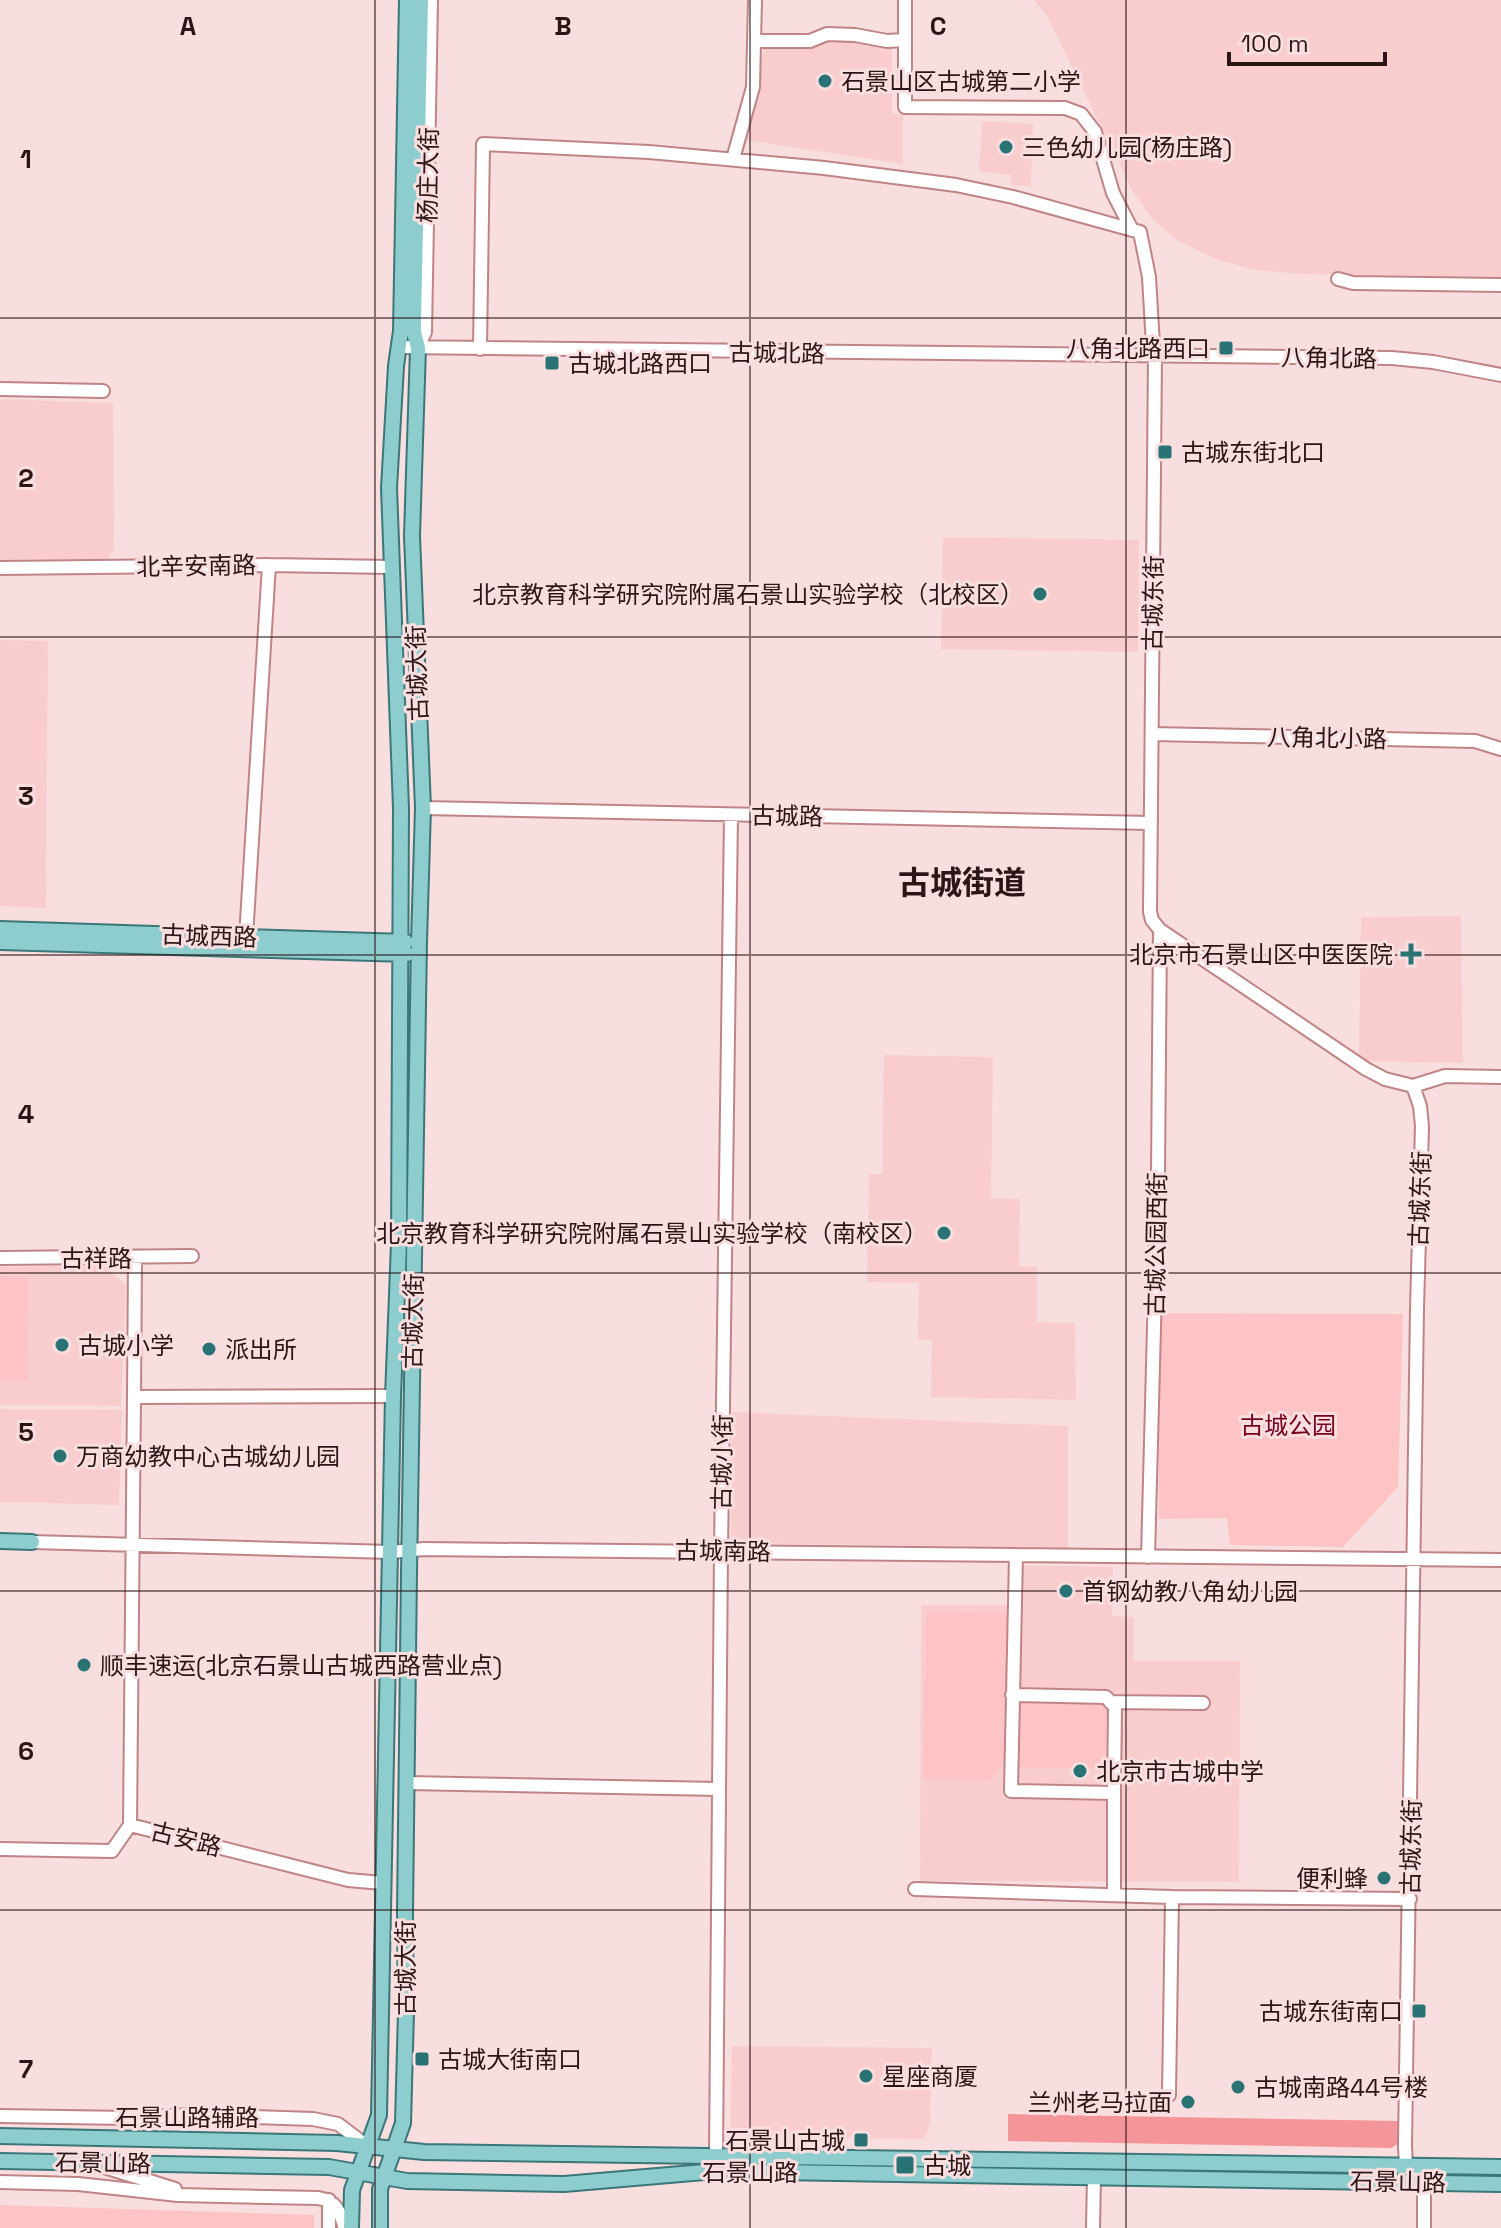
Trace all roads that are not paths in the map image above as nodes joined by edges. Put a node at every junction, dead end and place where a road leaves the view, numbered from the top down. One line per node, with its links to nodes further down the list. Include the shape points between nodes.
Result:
1 (407, 0): 12 (main road, 杨庄大街)
2 (421, 0): 13 (main road, 古城大街, via 414,319)
3 (431, 0): 13 (street, 杨庄大街, via 425,332)
4 (755, 0): 7 (street)
5 (905, 0): 6 (street)
6 (905, 40): 7 (street, via 827,34 810,41); 9 (street, via 905,107 1065,108 1081,114 1095,132 1113,193)
7 (754, 41): 8 (street, via 753,87)
8 (733, 159): 9 (street, via 956,185); 14 (street, via 483,144)
9 (1132, 230): 15 (street, 古城东街, via 1140,232 1149,277)
10 (1338, 279): 11 (street)
11 (1501, 285)
12 (400, 347): 13 (street, 古城北路); 20 (main road, 古城大街, via 389,488)
13 (418, 348): 14 (street, 古城北路); 24 (main road, 古城大街, via 412,536)
14 (480, 349): 15 (street, 古城北路)
15 (1155, 356): 16 (street, 八角北路, via 1392,358); 22 (street, 古城东街)
16 (1501, 375)
17 (0, 389): 18 (street)
18 (103, 391)
19 (269, 565): 20 (street, 北辛安南路); 21 (street, 北辛安南路); 29 (street)
20 (391, 567): 31 (main road, 古城大街, via 401,808)
21 (0, 568)
22 (1152, 734): 23 (street, 八角北小路, via 1475,741); 26 (street, 古城东街)
23 (1501, 749)
24 (423, 808): 25 (street, 古城路); 32 (main road, 古城大街)
25 (731, 815): 26 (street, 古城路); 44 (street, 古城小街)
26 (1151, 823): 28 (street, 古城东街, via 1150,912)
27 (0, 929): 29 (main road, 古城西路)
28 (1160, 930): 34 (street, via 1366,1069); 47 (street, 古城公园西街)
29 (246, 937): 31 (main road, 古城西路)
30 (0, 942): 31 (main road, 古城西路)
31 (400, 948): 32 (main road, 古城西路); 38 (main road, 古城大街)
32 (419, 948): 43 (main road, 古城大街)
33 (1501, 1077): 34 (street, via 1445,1076)
34 (1413, 1086): 48 (street, 古城东街, via 1422,1126)
35 (192, 1256): 37 (street, 古祥路)
36 (0, 1258): 37 (street, 古祥路)
37 (135, 1258): 39 (street)
38 (393, 1396): 39 (street); 45 (main road, 古城大街)
39 (134, 1397): 42 (street)
40 (0, 1541): 41 (main road)
41 (32, 1542): 42 (street, 古城南路)
42 (133, 1545): 45 (street, 古城南路); 56 (street)
43 (410, 1551): 44 (street, 古城南路); 45 (street, 古城南路); 53 (main road, 古城大街)
44 (721, 1551): 46 (street, 古城南路); 54 (street, 古城小街)
45 (391, 1552): 58 (main road, 古城大街)
46 (1016, 1555): 47 (street, 古城南路); 50 (street)
47 (1148, 1557): 48 (street, 古城南路)
48 (1415, 1559): 49 (street, 古城南路); 62 (street, 古城东街)
49 (1501, 1560)
50 (1012, 1695): 51 (street, via 1106,1697); 55 (street, via 1011,1791)
51 (1110, 1702): 52 (street); 55 (street, via 1115,1707)
52 (1203, 1703)
53 (407, 1783): 54 (street); 67 (main road, 古城大街, via 403,2123)
54 (719, 1789): 68 (street, 古城小街)
55 (1114, 1793): 60 (street)
56 (130, 1825): 57 (street, 古安路, via 112,1851); 58 (street, 古安路, via 348,1880)
57 (0, 1849)
58 (383, 1883): 66 (main road, 古城大街, via 379,2115)
59 (915, 1889): 60 (street)
60 (1114, 1895): 61 (street)
61 (1172, 1897): 62 (street); 63 (street)
62 (1410, 1899): 71 (street, 古城东街)
63 (1169, 2095)
64 (0, 2116): 66 (street, 石景山路辅路, via 313,2119 338,2124)
65 (0, 2136): 66 (main road, 石景山路)
66 (367, 2146): 67 (main road, 石景山路); 73 (main road, 古城大街)
67 (395, 2148): 68 (main road, 石景山路); 74 (main road, 古城大街)
68 (716, 2156): 71 (main road, 石景山路)
69 (0, 2161): 70 (main road, 石景山路)
70 (94, 2164): 73 (main road, 石景山路, via 329,2167); 79 (street)
71 (1406, 2166): 72 (main road, 石景山路); 77 (street)
72 (1501, 2167)
73 (358, 2172): 74 (main road, 石景山路); 82 (main road, 古城大街)
74 (385, 2176): 75 (main road, 石景山路, via 407,2181 564,2184 716,2171); 83 (main road, 古城大街)
75 (1094, 2177): 77 (main road, 石景山路); 84 (street)
76 (0, 2182): 79 (street)
77 (1424, 2182): 78 (main road, 石景山路); 85 (street)
78 (1501, 2184)
79 (210, 2195): 80 (street)
80 (329, 2200): 81 (street); 82 (street)
81 (329, 2228)
82 (348, 2228)
83 (380, 2228)
84 (1093, 2228)
85 (1424, 2228)

